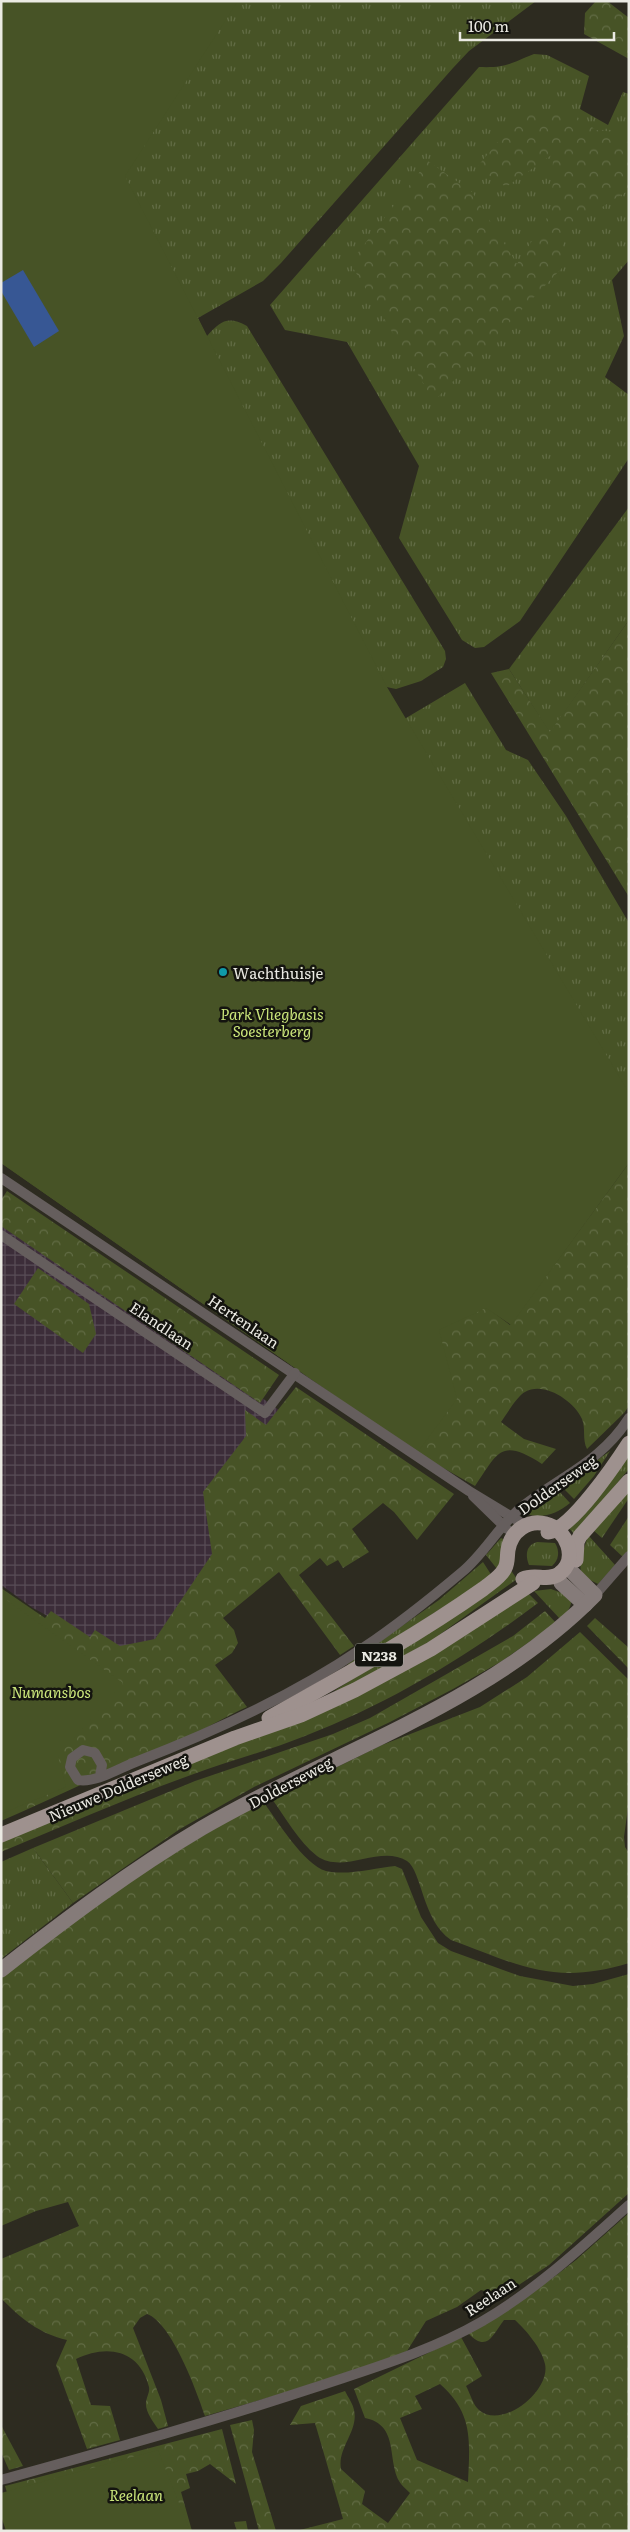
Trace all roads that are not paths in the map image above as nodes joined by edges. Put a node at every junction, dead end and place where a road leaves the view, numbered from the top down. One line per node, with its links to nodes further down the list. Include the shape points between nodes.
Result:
1 (3, 1182): 3 (street, Hertenlaan)
2 (1, 1235): 3 (street, Elandlaan, via 265,1413)
3 (295, 1373): 7 (street, Hertenlaan)
4 (629, 1418): 8 (street, Dolderseweg, via 616,1438 601,1452)
5 (629, 1442): 10 (main road, Dolderseweg, via 590,1494)
6 (629, 1481): 13 (main road, via 580,1536 578,1550)
7 (469, 1491): 8 (street, Hertenlaan); 11 (street, Hertenlaan)
8 (512, 1516): 9 (street, Hertenlaan); 11 (street, Dolderseweg)
9 (525, 1525): 10 (main road, via 534,1522); 11 (main road)
10 (555, 1527): 11 (main road, via 549,1532); 13 (main road, via 568,1546)
11 (512, 1534): 14 (main road, via 520,1572); 16 (main road, Nieuwe Dolderseweg / N238, via 506,1567 498,1576 419,1632); 17 (street, Dolderseweg, via 363,1648 239,1718 184,1744)
12 (629, 1556): 15 (street, Dolderseweg)
13 (567, 1573): 14 (main road, via 546,1586); 15 (main road)
14 (529, 1581): 16 (main road, Nieuwe Dolderseweg / N238, via 495,1609 387,1674 300,1714)
15 (590, 1600): 19 (main road, Dolderseweg, via 563,1626 507,1667 443,1705 203,1828 86,1904)
16 (236, 1738): 18 (main road, Nieuwe Dolderseweg / N238)
17 (100, 1776)
18 (1, 1835)
19 (1, 1970)
20 (629, 2205): 21 (street, Reelaan, via 510,2304 444,2340 401,2358 224,2417)
21 (1, 2480)

